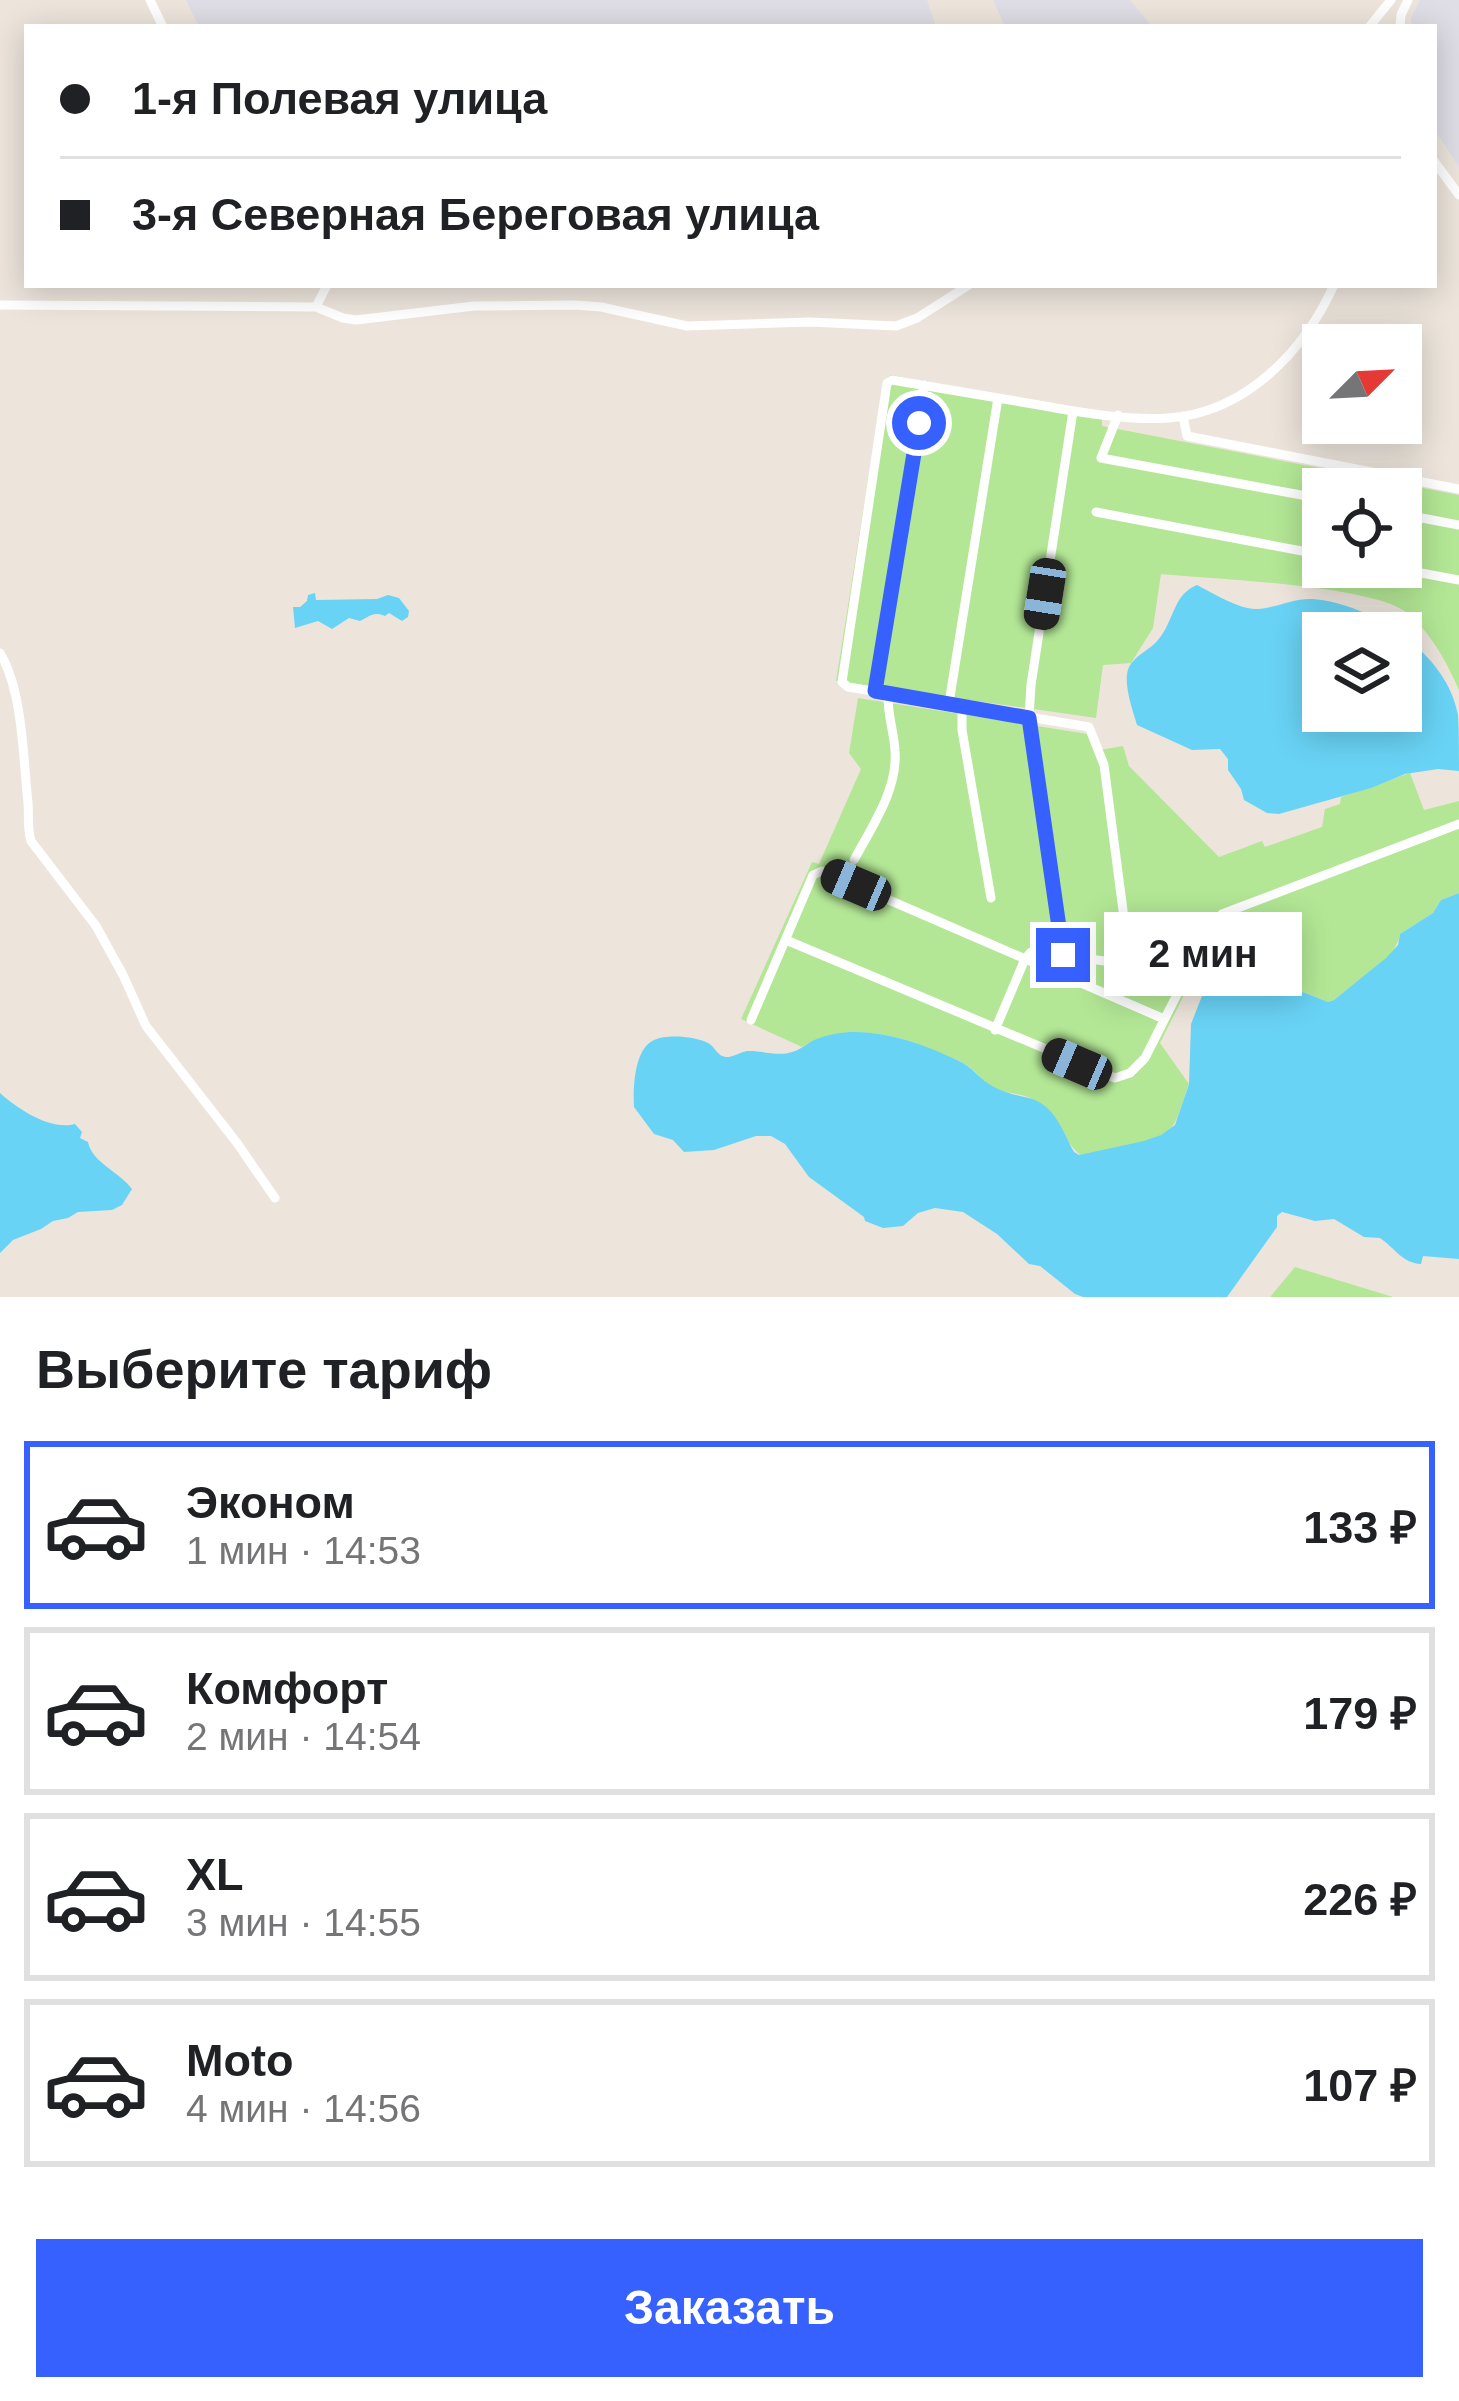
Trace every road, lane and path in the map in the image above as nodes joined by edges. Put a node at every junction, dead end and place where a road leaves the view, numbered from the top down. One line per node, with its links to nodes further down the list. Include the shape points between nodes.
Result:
1 (1391, 0): 2 (street)
2 (1371, 24)
3 (1437, 165): 4 (street)
4 (1459, 195)
5 (326, 288): 9 (street)
6 (964, 288): 9 (street, via 896,326 688,326 575,305 356,320)
7 (1332, 288): 14 (street, via 1278,368 1243,393)
8 (0, 305): 9 (street)
9 (316, 308)
10 (924, 385): 11 (street); 24 (street); 24 (street, via 887,383 841,678)
11 (998, 398): 12 (street); 26 (street)
12 (1073, 411): 13 (street); 27 (street)
13 (1118, 415): 14 (street); 16 (street, via 1102,458)
14 (1183, 416): 15 (street, via 1187,436)
15 (1459, 489)
16 (1302, 495)
17 (1096, 512): 20 (street)
18 (1422, 518): 19 (street)
19 (1459, 525)
20 (1302, 551)
21 (1422, 573): 22 (street)
22 (1459, 580)
23 (0, 653): 39 (street, via 19,720 31,841 95,926 146,1026)
24 (875, 691): 25 (street)
25 (888, 693): 26 (street); 29 (street, via 892,781)
26 (956, 704): 27 (street); 30 (street)
27 (1029, 718): 32 (street); 34 (street, via 1089,727 1104,765)
28 (1459, 824): 35 (street, via 1228,910)
29 (854, 860)
30 (991, 898)
31 (785, 940): 33 (street, via 813,875 822,871); 37 (street); 38 (street)
32 (1063, 955): 33 (street); 34 (street)
33 (1025, 959): 36 (street); 38 (street)
34 (1130, 964): 35 (street)
35 (1187, 971): 36 (street)
36 (1164, 1019): 38 (street, via 1145,1058 1115,1078)
37 (751, 1020)
38 (995, 1030)
39 (275, 1198)

